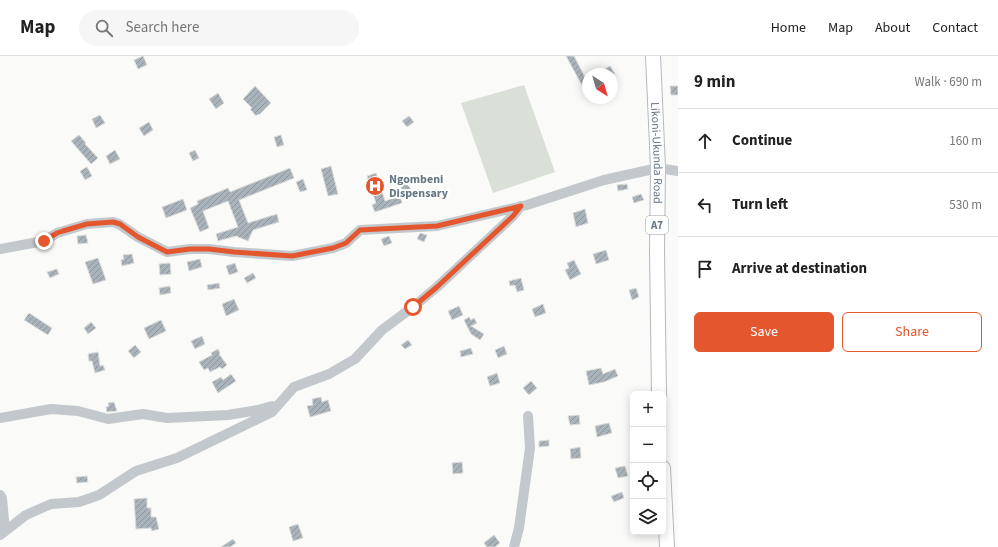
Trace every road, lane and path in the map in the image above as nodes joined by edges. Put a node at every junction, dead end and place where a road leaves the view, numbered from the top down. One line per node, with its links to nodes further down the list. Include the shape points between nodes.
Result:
1 (653, 56): 2 (highway, Likoni-Ukunda Road / A7)
2 (658, 168): 3 (street); 4 (street, via 604,180); 6 (highway, Likoni-Ukunda Road / A7)
3 (678, 171)
4 (521, 206): 5 (street, via 437,226 360,230 346,243 333,248 292,256 209,249 167,252 113,222 87,224 57,233 44,241); 7 (street, via 437,287 382,330 354,359 329,374 294,387)
5 (0, 249)
6 (659, 391)
7 (280, 403): 9 (street, via 228,415 166,418 143,414 108,419 78,411 51,409); 12 (street, via 272,412 177,458 136,471 99,496 79,502 51,504 26,515)
8 (528, 416): 13 (street, via 530,448)
9 (0, 418)
10 (0, 495): 12 (street)
11 (665, 499): 14 (highway)
12 (2, 533)
13 (514, 547)
14 (667, 547)

